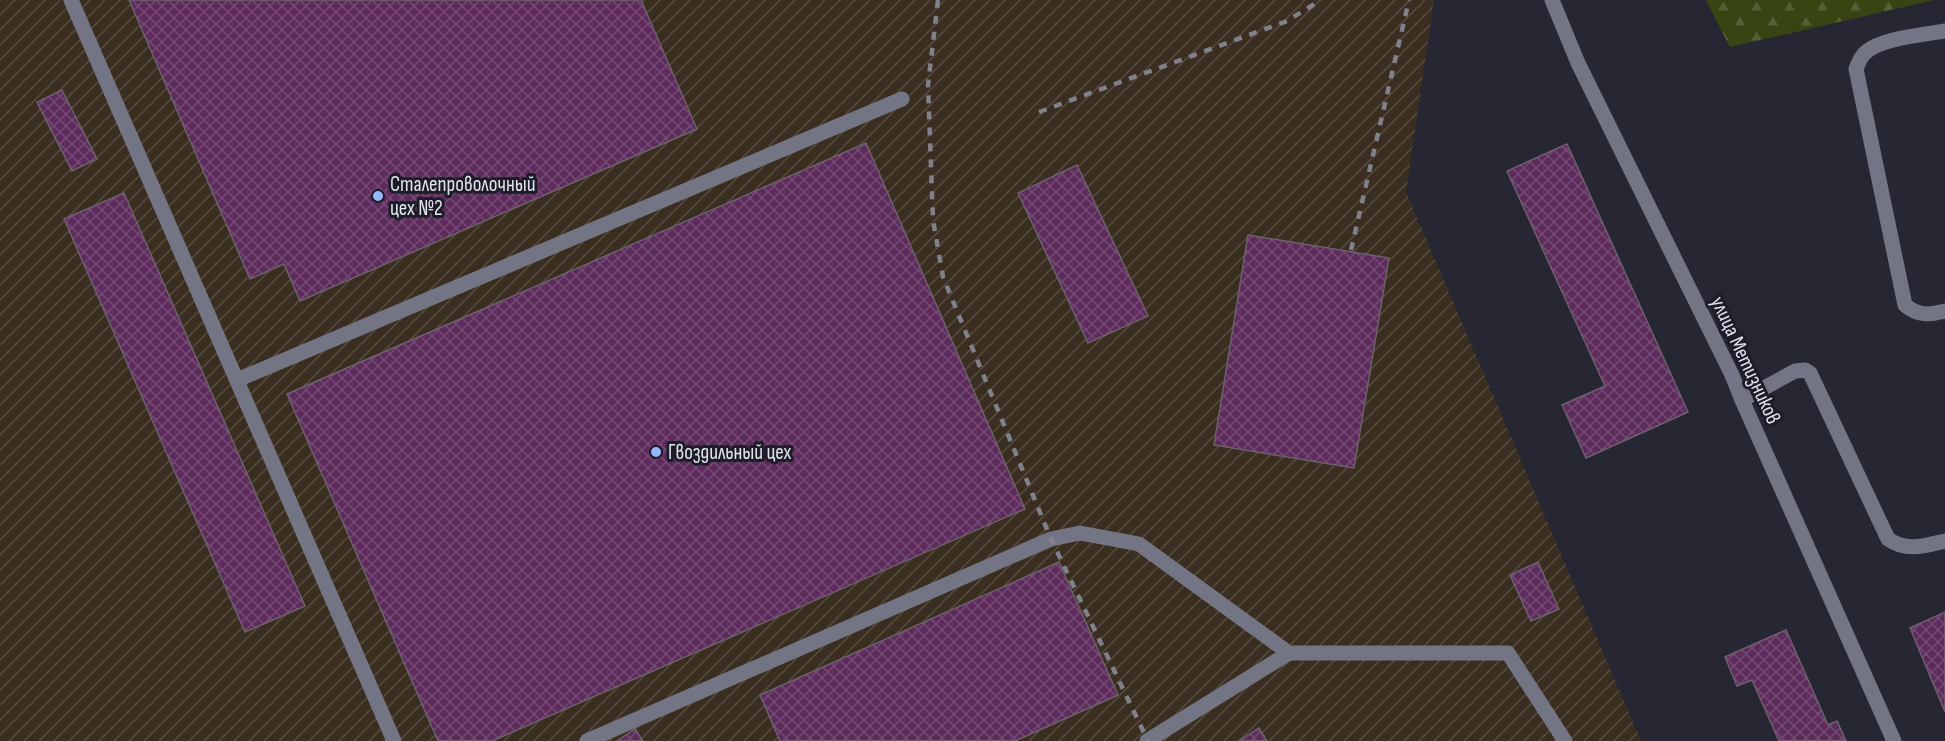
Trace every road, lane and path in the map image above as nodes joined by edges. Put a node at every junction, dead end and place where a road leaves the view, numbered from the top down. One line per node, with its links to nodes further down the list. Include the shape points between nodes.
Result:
1 (71, 0): 6 (street)
2 (1552, 0): 7 (street, улица Метизников, via 1578,63)
3 (1945, 31): 5 (street, via 1884,43 1868,50 1857,69 1905,305 1914,312 1930,315)
4 (902, 99): 6 (street)
5 (1945, 311)
6 (237, 380): 10 (street)
7 (1742, 400): 8 (street, via 1795,371 1810,373 1888,539 1906,548); 14 (street, улица Метизников)
8 (1945, 541)
9 (1289, 653): 11 (street, via 1139,544 1080,533 1051,539); 12 (street); 13 (street, via 1508,653)
10 (394, 741)
11 (587, 741)
12 (1147, 741)
13 (1565, 741)
14 (1894, 741)

